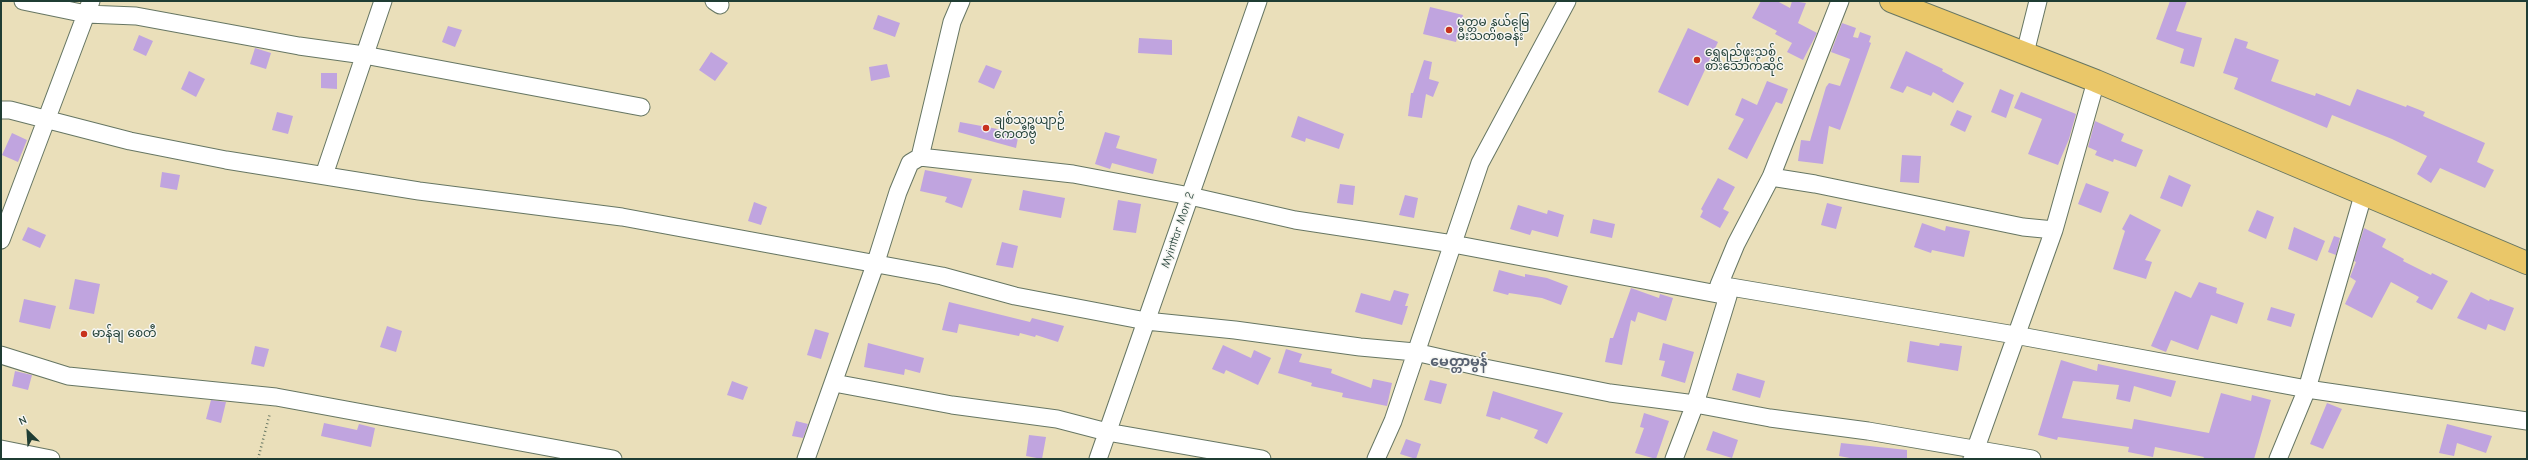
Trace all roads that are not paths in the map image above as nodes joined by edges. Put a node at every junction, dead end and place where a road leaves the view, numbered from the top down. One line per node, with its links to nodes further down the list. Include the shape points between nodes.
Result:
1 (23, 1): 9 (street)
2 (382, 1): 11 (street)
3 (961, 1): 16 (street, via 952,22)
4 (1258, 1): 20 (street, Myinttar Mon 2)
5 (1567, 1): 23 (street, via 1480,163)
6 (1840, 1): 18 (street)
7 (1892, 1): 10 (highway)
8 (2038, 1): 10 (street)
9 (88, 8): 11 (street, via 299,46); 15 (street)
10 (2025, 53): 12 (highway)
11 (364, 55): 13 (street); 17 (street)
12 (2096, 81): 19 (highway); 21 (street)
13 (641, 107)
14 (1, 110): 15 (street, via 10,110)
15 (46, 121): 17 (street, via 145,144); 22 (street)
16 (920, 157): 20 (street, via 1073,174); 25 (street, via 910,164 907,171)
17 (324, 175): 25 (street, via 419,191 622,217)
18 (1772, 177): 21 (street, via 2023,227); 26 (street, via 1736,244)
19 (2364, 192): 24 (highway); 32 (street)
20 (1190, 196): 23 (street, via 1295,220); 27 (street, Myinttar Mon 2)
21 (2054, 230): 28 (street)
22 (1, 240)
23 (1453, 244): 26 (street); 29 (street)
24 (2527, 263)
25 (875, 265): 27 (street, via 942,276 1015,296); 31 (street)
26 (1723, 290): 28 (street); 33 (street)
27 (1146, 321): 29 (street); 35 (street, Myinttar Mon 2)
28 (2015, 335): 32 (street); 37 (street)
29 (1416, 352): 33 (street, via 1610,392); 43 (street, via 1393,421)
30 (1, 355): 39 (street, via 68,376 276,397)
31 (834, 383): 35 (street, via 1057,419); 40 (street)
32 (2307, 389): 34 (street); 46 (street)
33 (1695, 404): 37 (street); 44 (street)
34 (2527, 421)
35 (1107, 432): 41 (street, Myinttar Mon 2); 42 (street)
36 (1, 449): 38 (street)
37 (1974, 455): 45 (street)
38 (51, 459)
39 (613, 459)
40 (806, 459)
41 (1098, 459)
42 (1262, 459)
43 (1376, 459)
44 (1674, 459)
45 (2032, 459)
46 (2278, 459)

